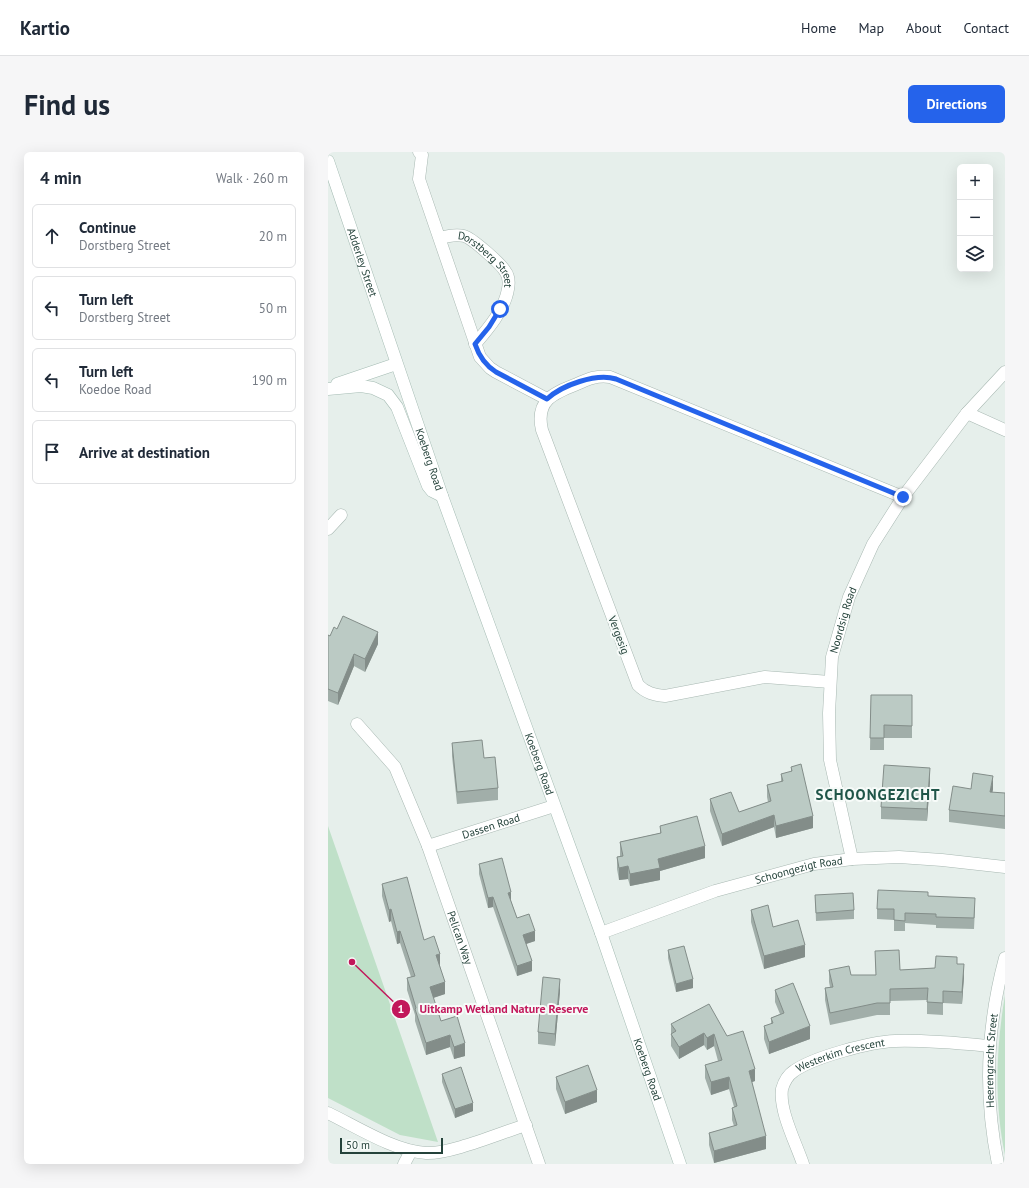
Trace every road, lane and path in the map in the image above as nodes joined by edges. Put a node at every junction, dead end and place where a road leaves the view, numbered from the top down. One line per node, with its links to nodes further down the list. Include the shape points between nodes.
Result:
1 (419, 152): 3 (street, Dorstberg Street, via 422,155 418,179)
2 (328, 161): 5 (street, Adderley Street)
3 (440, 238): 4 (street, Dorstberg Street); 4 (street, Dorstberg Street, via 458,235 470,238 502,267 508,277 508,291 500,309)
4 (475, 344): 8 (street, Dorstberg Street, via 480,357 490,368)
5 (396, 364): 7 (street, via 356,376); 11 (street, Koeberg Road)
6 (1005, 372): 9 (street, Noordsig Road)
7 (328, 389): 11 (street, via 361,386 388,395 397,407 428,486)
8 (547, 399): 12 (street, via 558,391 594,377 616,379); 15 (street, Vergesig, via 541,414 542,430 638,685 643,690 653,695 665,696 765,677)
9 (967, 414): 10 (street); 12 (street, Noordsig Road)
10 (1005, 430)
11 (442, 496): 17 (street, Koeberg Road)
12 (903, 497): 15 (street, Noordsig Road, via 873,544 848,597 832,657)
13 (341, 515): 14 (street)
14 (328, 529)
15 (830, 682): 19 (street, Noordsig Road, via 830,760)
16 (357, 724): 18 (street, Pelican Way, via 395,767)
17 (554, 806): 18 (street, Dassen Road); 21 (street, Koeberg Road)
18 (428, 846): 25 (street, Pelican Way)
19 (852, 859): 20 (street, Schoongezigt Road, via 899,857); 21 (street, Schoongezigt Road, via 814,864 715,891)
20 (1005, 867)
21 (601, 933): 29 (street, Koeberg Road)
22 (1005, 958): 23 (street, Heerengracht Street)
23 (989, 1046): 30 (street, Westerkim Crescent, via 934,1041 893,1041 822,1058 792,1072 783,1088 783,1109); 31 (street, Heerengracht Street, via 991,1118)
24 (328, 1113): 26 (street, via 369,1134)
25 (526, 1125): 26 (street, via 445,1151); 28 (street, Pelican Way)
26 (411, 1151): 27 (street)
27 (404, 1164)
28 (539, 1164)
29 (680, 1164)
30 (803, 1164)
31 (998, 1164)

